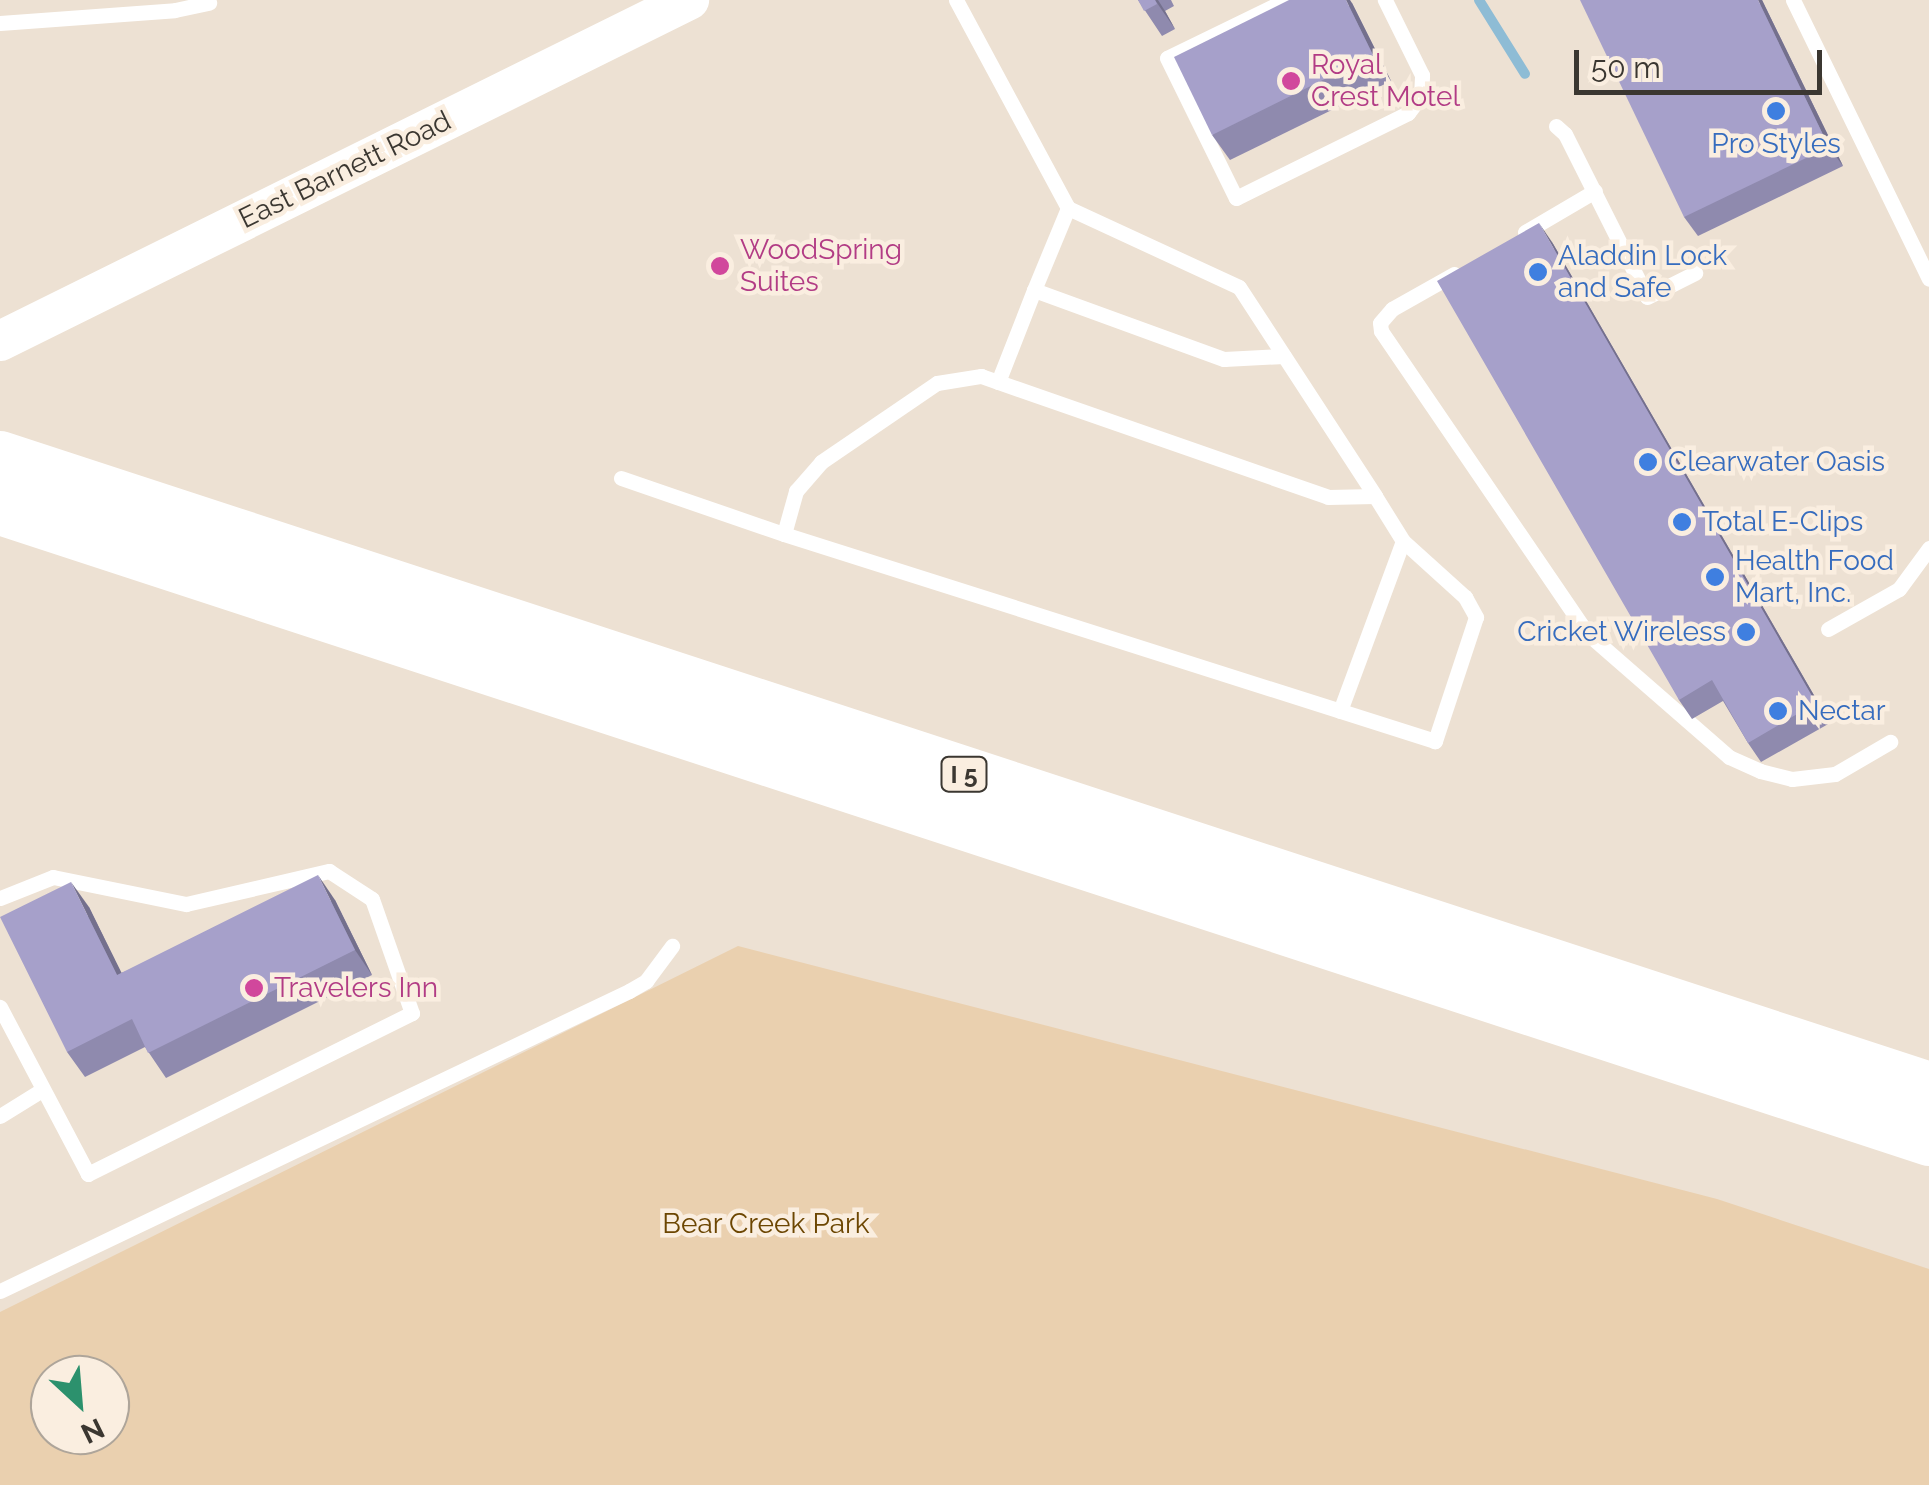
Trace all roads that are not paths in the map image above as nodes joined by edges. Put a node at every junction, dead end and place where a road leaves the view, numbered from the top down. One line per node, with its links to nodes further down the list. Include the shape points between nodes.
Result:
1 (689, 0): 16 (main road, East Barnett Road)
2 (956, 0): 10 (lane)
3 (1286, 0): 4 (lane, via 1167,58 1236,198 1408,113 1421,96 1422,75)
4 (1386, 0)
5 (1793, 0): 14 (lane)
6 (209, 3): 7 (lane)
7 (0, 23)
8 (1556, 126): 9 (lane)
9 (1595, 192): 11 (lane); 13 (lane, via 1646,297)
10 (1068, 208): 15 (lane); 17 (lane, via 1239,287)
11 (1510, 240)
12 (1477, 260): 28 (lane, via 1392,309 1381,332 1588,634 1662,704 1729,757 1760,772 1792,779 1835,774)
13 (1695, 273)
14 (1929, 279)
15 (1034, 290): 17 (lane, via 1224,359); 18 (lane)
16 (17, 333)
17 (1284, 356): 21 (lane)
18 (998, 382): 21 (lane, via 1328,497); 23 (lane, via 982,376 937,383 820,462 796,491)
19 (0, 456): 32 (highway, I 5)
20 (621, 478): 23 (lane)
21 (1374, 496): 24 (lane)
22 (0, 509): 35 (highway, I 5)
23 (784, 534): 27 (lane)
24 (1403, 541): 27 (lane); 27 (lane, via 1465,598 1476,617 1435,741)
25 (1929, 548): 26 (lane, via 1899,589)
26 (1828, 629)
27 (1340, 711)
28 (1890, 742)
29 (0, 898): 33 (lane, via 53,876 186,904 329,872 372,900 412,1013 88,1174)
30 (672, 946): 36 (lane, via 646,982 629,991)
31 (0, 1006): 33 (lane)
32 (1929, 1088)
33 (42, 1090): 34 (lane)
34 (0, 1116)
35 (1929, 1140)
36 (0, 1291)

